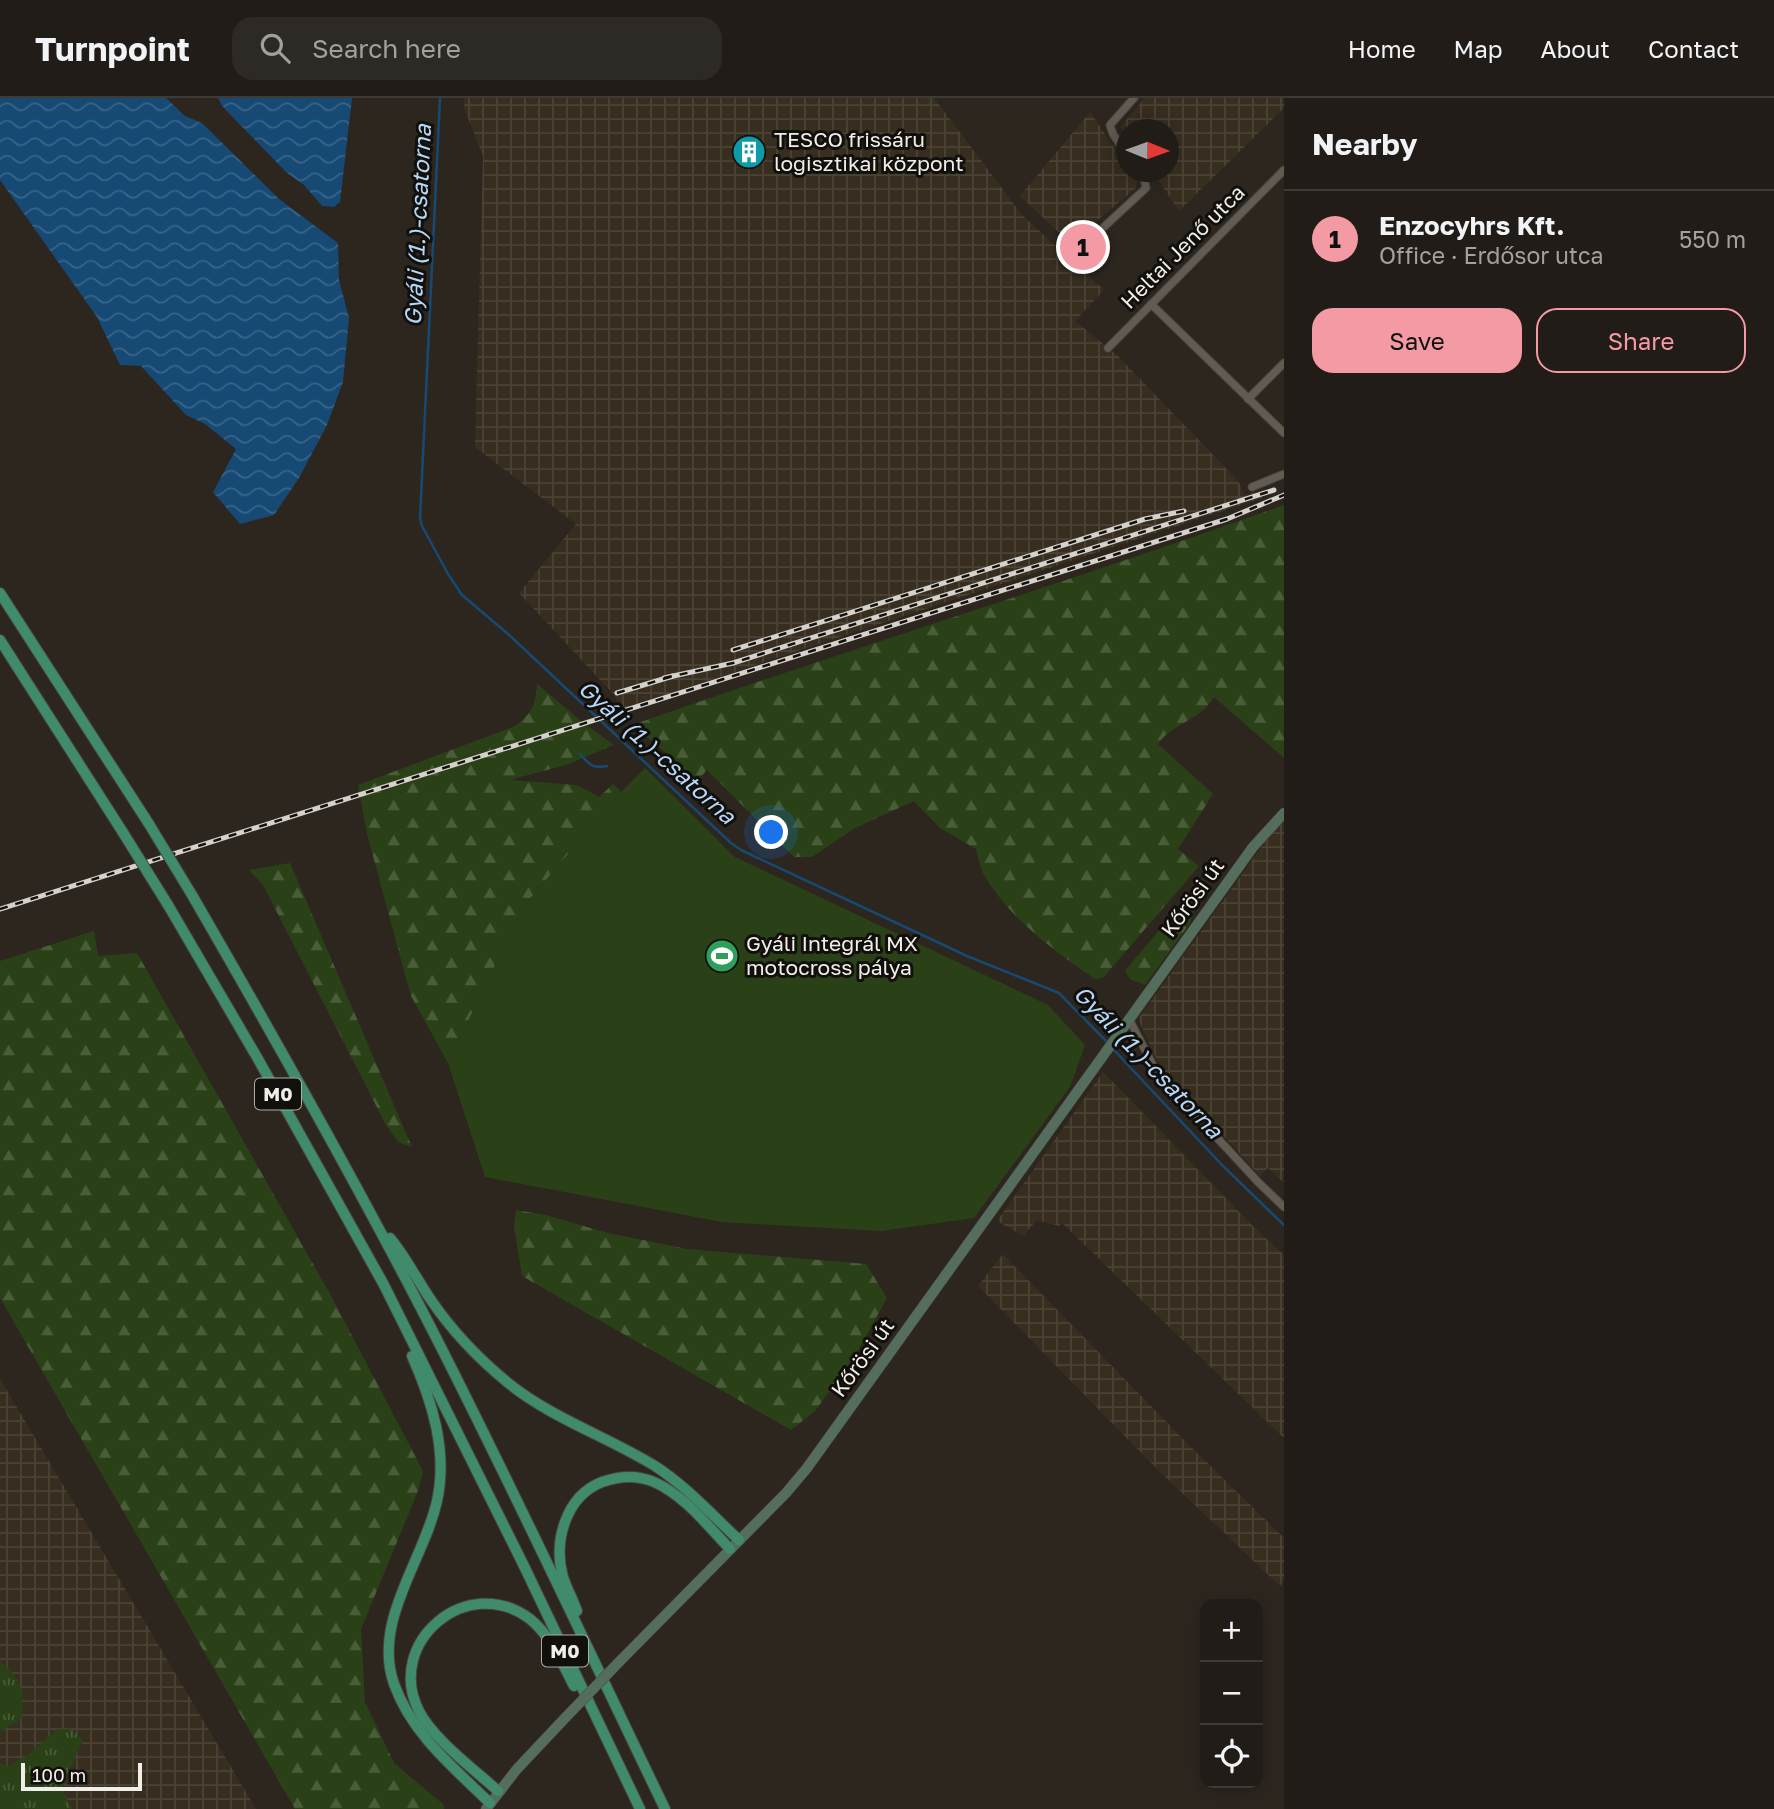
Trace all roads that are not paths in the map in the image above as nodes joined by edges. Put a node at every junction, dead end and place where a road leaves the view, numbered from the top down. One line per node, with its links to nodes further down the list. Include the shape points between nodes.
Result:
1 (1134, 98): 2 (street, via 1110,125)
2 (1116, 139)
3 (1284, 170): 6 (street, Heltai Jenő utca)
4 (1145, 182): 5 (street, via 1146,188)
5 (1079, 250)
6 (1151, 304): 7 (street, Heltai Jenő utca); 9 (street)
7 (1108, 348)
8 (1284, 363): 9 (street)
9 (1248, 399): 10 (street)
10 (1284, 433)
11 (1284, 474): 12 (street)
12 (1252, 487)
13 (0, 593): 18 (highway, M0, bridge, via 192,895)
14 (0, 640): 19 (highway, M0, bridge, via 168,905)
15 (1284, 813): 16 (main road, Kőrösi út, via 1253,847)
16 (1129, 1019): 17 (street, via 1157,1073); 20 (main road, Kőrösi út, via 816,1457)
17 (1284, 1208)
18 (374, 1218): 20 (highway, via 440,1313 493,1370 550,1411 669,1476); 22 (highway, M0)
19 (384, 1285): 23 (highway, M0); 25 (highway, via 432,1409 440,1458 434,1510 390,1632 392,1676 418,1730)
20 (739, 1540): 21 (main road, Kőrösi út)
21 (730, 1549): 22 (highway, via 658,1483 620,1477 593,1486 572,1506 561,1538 563,1575 580,1618); 24 (main road, Kőrösi út, bridge)
22 (579, 1631): 27 (highway, M0)
23 (605, 1737): 24 (highway, via 590,1718 555,1650 531,1620 495,1605 455,1611 433,1626 419,1644 411,1674 413,1695 432,1730); 26 (highway, M0)
24 (498, 1791): 25 (main road)
25 (488, 1806)
26 (640, 1809)
27 (665, 1809)

